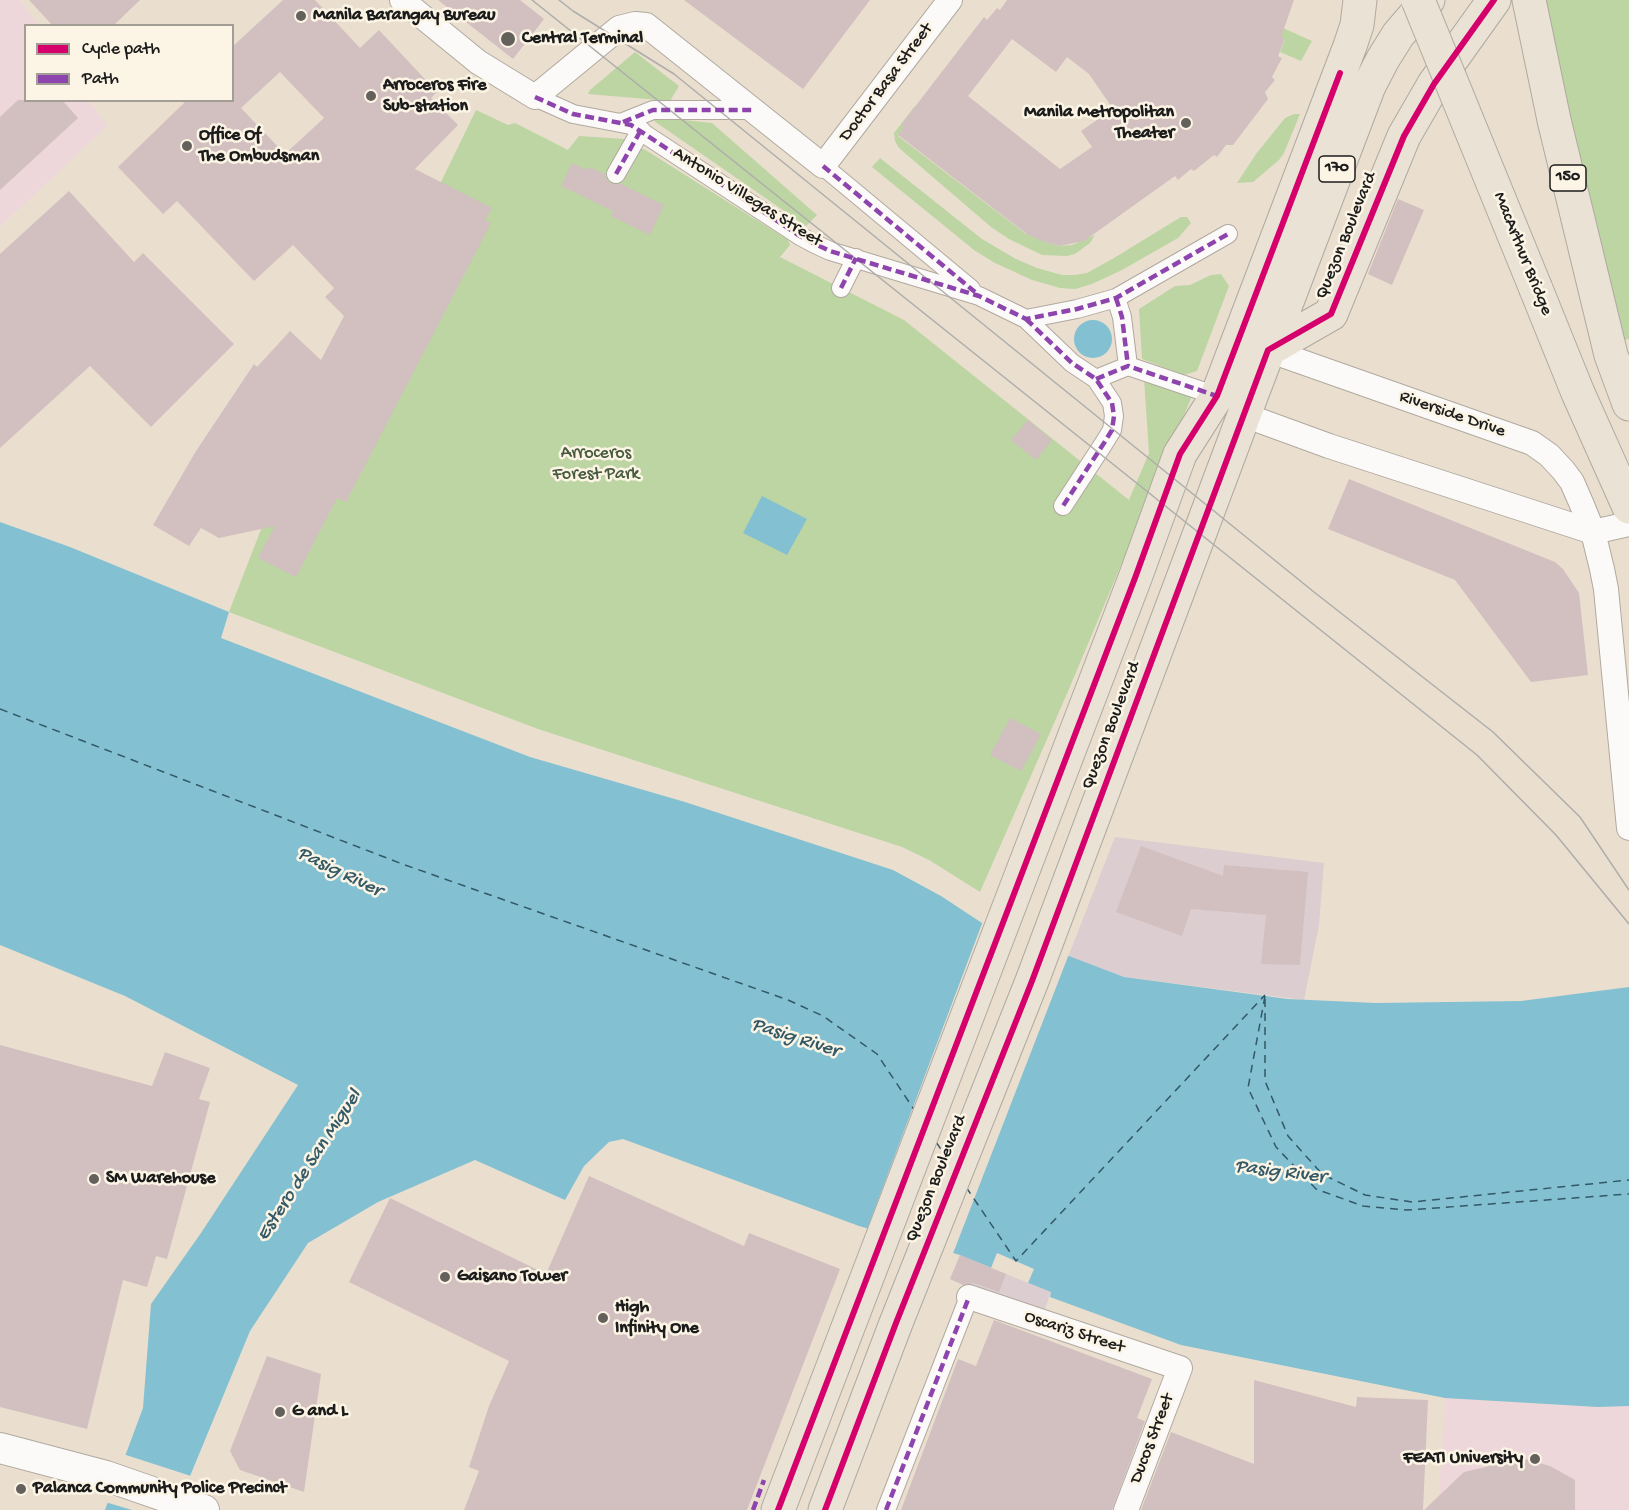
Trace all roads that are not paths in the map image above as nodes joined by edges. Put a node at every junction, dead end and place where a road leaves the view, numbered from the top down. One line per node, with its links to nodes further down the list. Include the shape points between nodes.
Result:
1 (402, 0): 8 (street, Antonio Villegas Street, via 478,62)
2 (950, 0): 12 (street, Doctor Basa Street)
3 (1360, 0): 24 (main road, Quezon Boulevard / 170, via 1350,46)
4 (1418, 0): 28 (main road, MacArthur Bridge, bridge, via 1578,393)
5 (1428, 0): 20 (main road, Quezon Boulevard / 170, via 1398,34 1369,86)
6 (1494, 0): 20 (main road, Quezon Boulevard, via 1434,84 1404,136 1331,314)
7 (1529, 0): 21 (main road, 150, via 1554,120)
8 (535, 97): 9 (street, Antonio Villegas Street, via 619,28 635,24 655,31); 10 (street, Antonio Villegas Street, via 573,114)
9 (753, 110): 10 (street, via 653,110); 12 (street, Antonio Villegas Street)
10 (622, 122): 11 (street, Antonio Villegas Street)
11 (641, 130): 13 (street); 15 (street, Antonio Villegas Street, via 800,236)
12 (823, 166): 17 (street, Antonio Villegas Street)
13 (616, 174)
14 (1228, 234): 18 (street)
15 (855, 258): 16 (street); 17 (street, Antonio Villegas Street)
16 (841, 288)
17 (979, 296): 19 (street, Antonio Villegas Street)
18 (1116, 298): 19 (street); 22 (street)
19 (1026, 319): 23 (street, Antonio Villegas Street, via 1072,363)
20 (1268, 350): 26 (main road, Quezon Boulevard / 170); 30 (street, Riverside Drive, via 1532,443 1549,455 1572,482)
21 (1620, 354): 25 (main road, 150)
22 (1128, 366): 23 (street); 24 (street)
23 (1096, 379): 27 (street, Antonio Villegas Street, via 1112,403 1112,430)
24 (1217, 396): 36 (main road, Quezon Boulevard / 170, via 1180,453)
25 (1629, 404)
26 (1244, 415): 30 (street); 37 (main road, Quezon Boulevard / 170, via 1032,981)
27 (1063, 506)
28 (1629, 507)
29 (1629, 524): 30 (street)
30 (1593, 532): 31 (street, Riverside Drive, via 1606,589)
31 (1629, 828)
32 (969, 1297): 33 (street, Oscariz Street); 38 (street)
33 (1180, 1368): 39 (street, Ducos Street)
34 (0, 1448): 35 (street, via 92,1472)
35 (193, 1506)
36 (778, 1510)
37 (825, 1510)
38 (886, 1510)
39 (1126, 1510)

